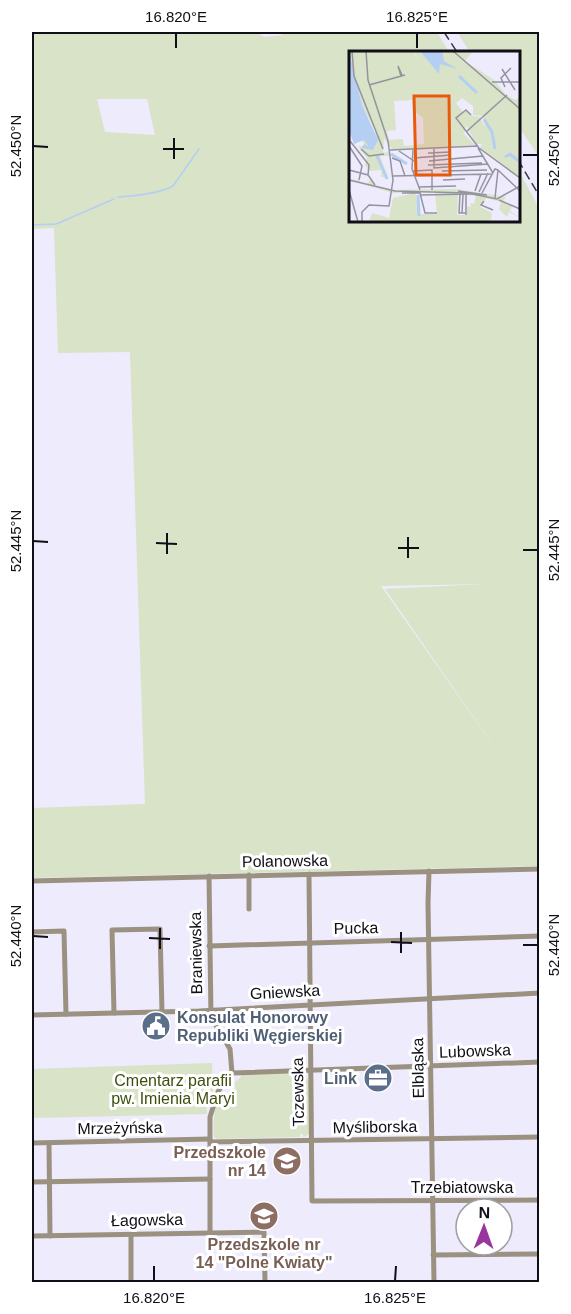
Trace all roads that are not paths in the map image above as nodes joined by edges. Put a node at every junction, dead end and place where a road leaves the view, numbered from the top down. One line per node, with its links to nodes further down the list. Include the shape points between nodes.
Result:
1 (540, 869): 2 (street, Polanowska)
2 (429, 871): 3 (street, Polanowska); 10 (street, Elbląska)
3 (309, 874): 4 (street, Polanowska); 11 (street, Tczewska)
4 (249, 875): 5 (street, Polanowska); 7 (street)
5 (208, 876): 6 (street, Polanowska); 12 (street, Braniewska)
6 (32, 880)
7 (249, 909)
8 (32, 932): 19 (street, via 64,931)
9 (540, 936): 10 (street, Pucka)
10 (429, 940): 11 (street, Pucka); 14 (street, Elbląska)
11 (309, 943): 12 (street, Pucka); 15 (street, Tczewska)
12 (209, 946): 16 (street, Braniewska)
13 (540, 993): 14 (street, Gniewska)
14 (429, 998): 15 (street, Gniewska); 22 (street, Elbląska)
15 (310, 1004): 16 (street, Gniewska); 23 (street, Tczewska)
16 (210, 1010): 17 (street, Gniewska); 24 (street, Braniewska, via 230,1050)
17 (162, 1012): 18 (street, Gniewska); 18 (street, via 160,929 112,930)
18 (114, 1013): 19 (street, Gniewska)
19 (66, 1014): 20 (street, Gniewska)
20 (32, 1015)
21 (540, 1062): 22 (street, Lubowska)
22 (432, 1066): 23 (street, Lubowska); 26 (street, Elbląska)
23 (311, 1071): 24 (street, Lubowska); 28 (street, Tczewska)
24 (232, 1072): 27 (street, via 214,1102)
25 (540, 1137): 26 (street, Myśliborska)
26 (432, 1139): 28 (street, Myśliborska); 35 (street, Elbląska)
27 (210, 1141): 28 (street, Myśliborska); 30 (street, Mrzeżyńska); 31 (street)
28 (312, 1141): 36 (street, Tczewska)
29 (32, 1143): 30 (street, Mrzeżyńska)
30 (49, 1143): 33 (street)
31 (210, 1179): 33 (street); 37 (street)
32 (32, 1182): 33 (street)
33 (49, 1182): 40 (street)
34 (540, 1200): 35 (street, Trzebiatowska)
35 (433, 1201): 36 (street, Trzebiatowska); 42 (street, Elbląska)
36 (312, 1202)
37 (210, 1233): 38 (street, Łagowska); 44 (street, Łagowska, via 264,1232)
38 (131, 1234): 40 (street, Łagowska); 43 (street)
39 (32, 1236): 40 (street, Łagowska)
40 (50, 1236)
41 (540, 1254): 42 (street)
42 (434, 1255): 45 (street, Elbląska, via 430,1264)
43 (131, 1282)
44 (265, 1282)
45 (434, 1282)

